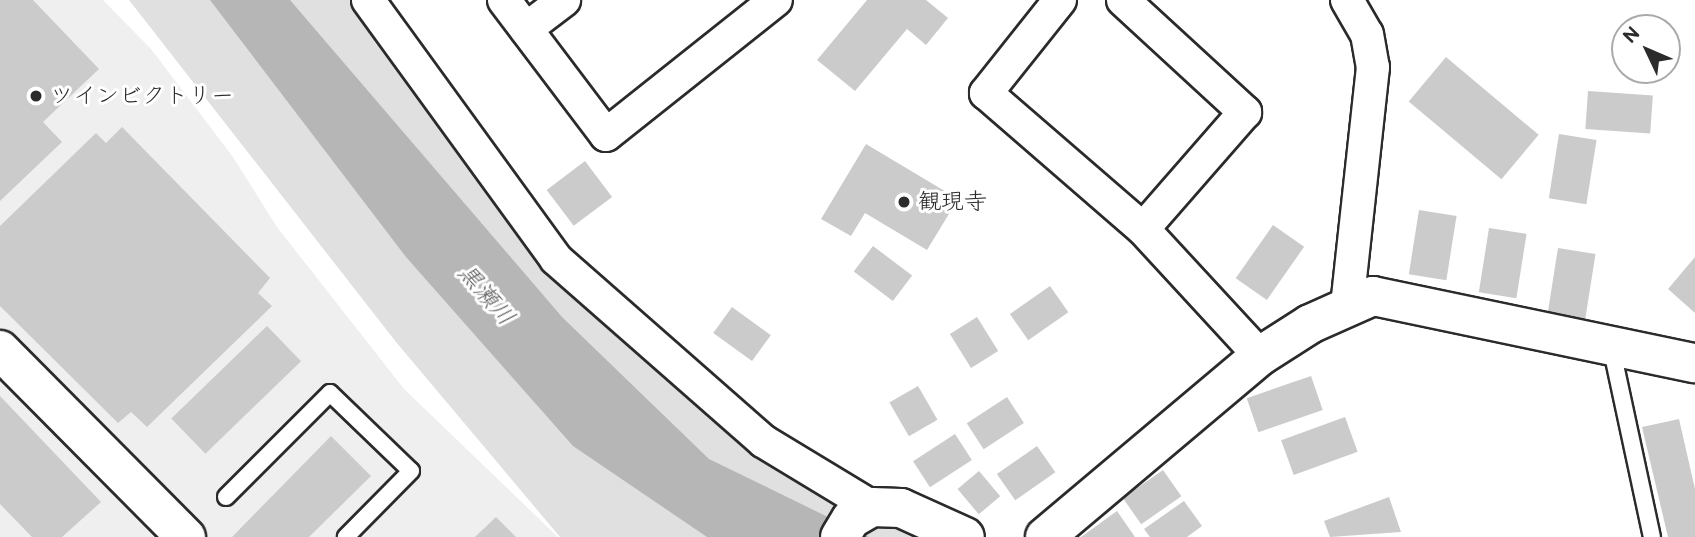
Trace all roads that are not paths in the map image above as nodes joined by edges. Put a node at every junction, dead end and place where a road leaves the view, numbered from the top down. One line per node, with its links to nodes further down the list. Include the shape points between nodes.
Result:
1 (368, 0): 16 (street, via 556,259)
2 (504, 0): 8 (street)
3 (564, 0): 8 (street)
4 (776, 0): 8 (street, via 606,135)
5 (1060, 0): 9 (street, via 986,93)
6 (1123, 0): 9 (street, via 1245,112)
7 (1347, 0): 10 (street, via 1367,34 1373,67)
8 (526, 29)
9 (1143, 229): 13 (street)
10 (1347, 305): 11 (street, via 1373,296 1398,297); 13 (street)
11 (1610, 343): 14 (street); 21 (lane)
12 (0, 350): 17 (street)
13 (1260, 356): 20 (street)
14 (1694, 361)
15 (226, 497): 18 (lane, via 330,393 411,471)
16 (854, 521): 19 (street, via 901,508)
17 (186, 537)
18 (346, 537)
19 (965, 537)
20 (1045, 537)
21 (1653, 537)

